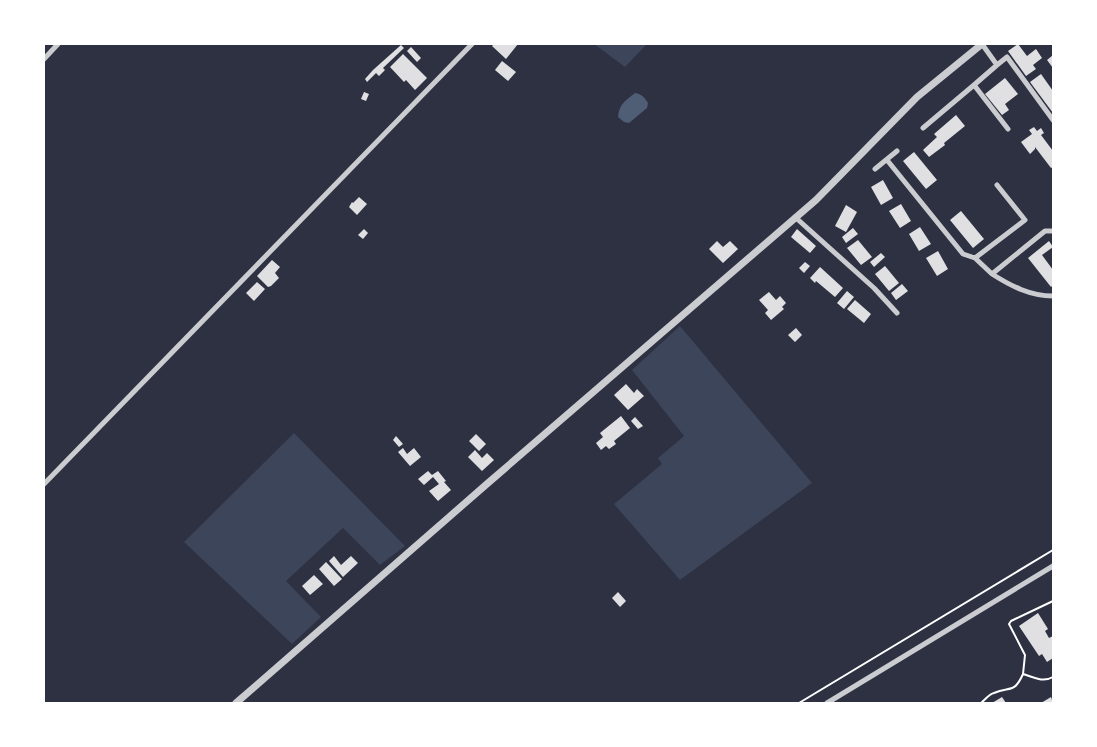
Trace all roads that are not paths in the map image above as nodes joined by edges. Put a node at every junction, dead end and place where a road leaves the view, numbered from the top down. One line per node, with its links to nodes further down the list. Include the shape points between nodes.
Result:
1 (58, 44): 4 (street)
2 (472, 44): 20 (street)
3 (982, 44): 5 (street); 14 (street, via 916,96 840,176)
4 (44, 60)
5 (997, 65): 6 (street); 7 (street, via 1007,58)
6 (974, 85): 8 (street); 9 (street)
7 (1053, 120)
8 (923, 128)
9 (1008, 129)
10 (897, 151): 11 (street)
11 (886, 160): 12 (street); 16 (street, via 963,254)
12 (875, 169)
13 (997, 185): 16 (street, via 1025,220)
14 (795, 217): 19 (street); 22 (street)
15 (1053, 231): 17 (street, via 1045,231)
16 (975, 258): 17 (street)
17 (992, 274): 18 (street, via 1026,292)
18 (1053, 296)
19 (897, 313)
20 (44, 484)
21 (1053, 566): 23 (street)
22 (236, 703)
23 (827, 703)

